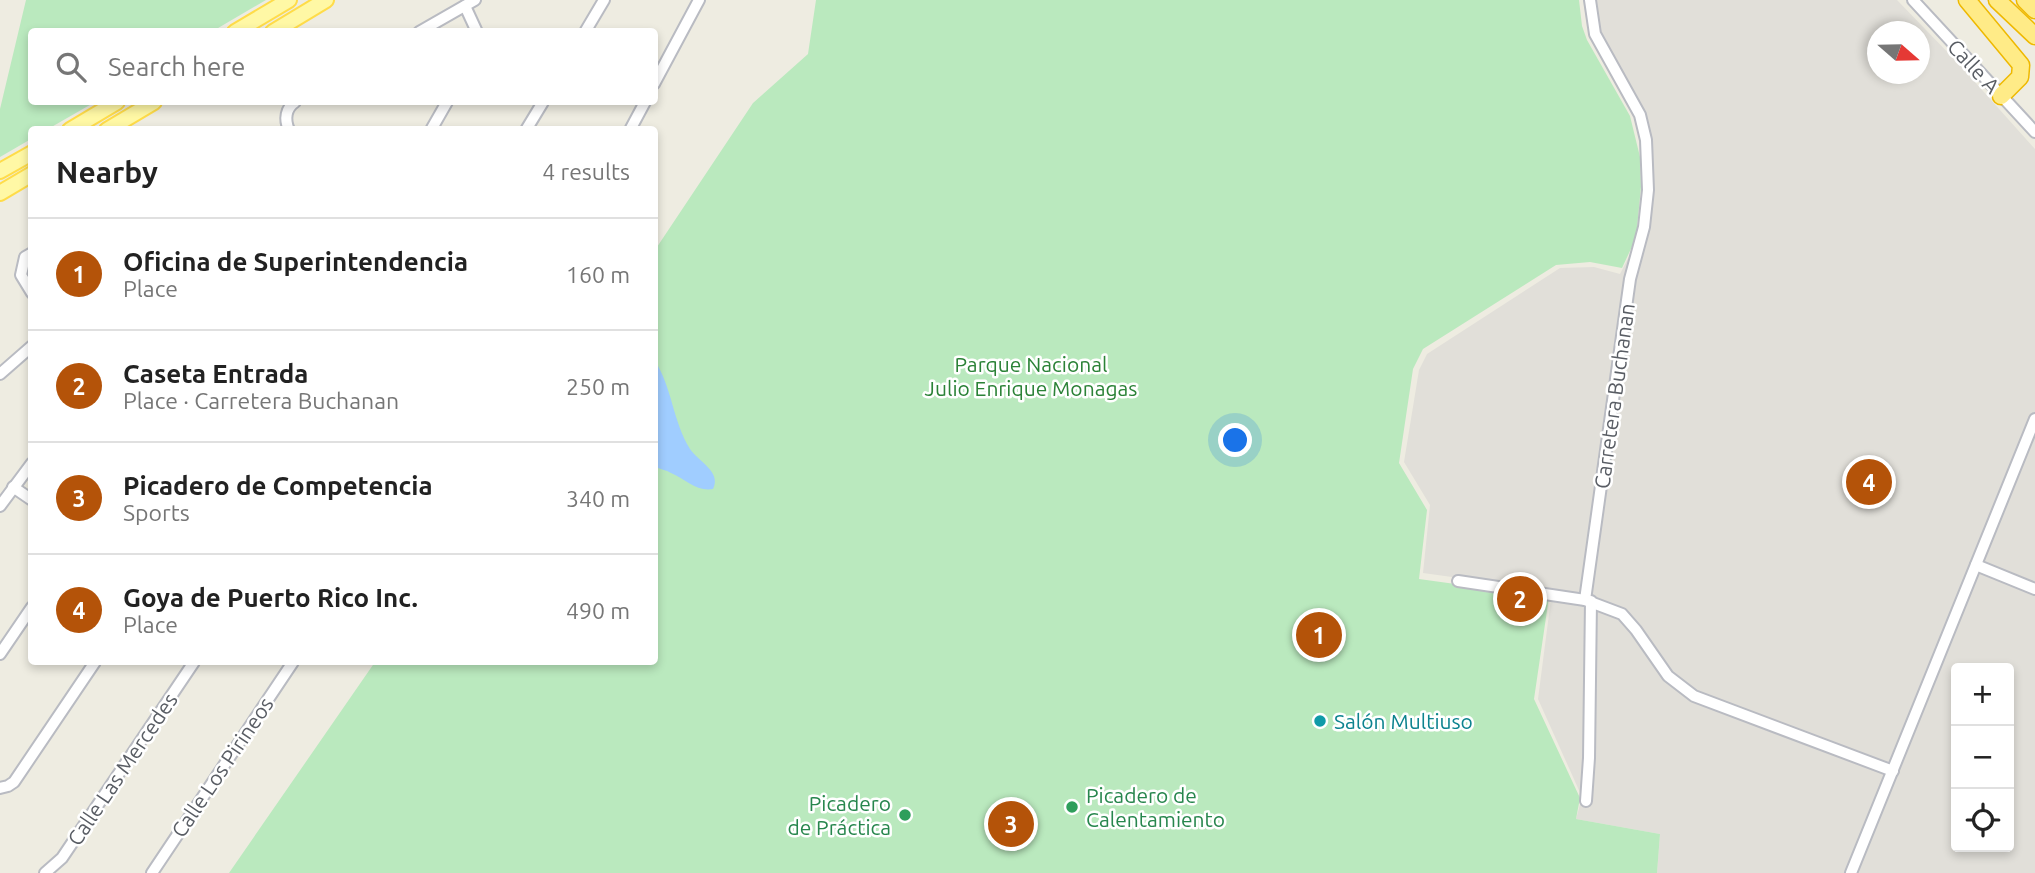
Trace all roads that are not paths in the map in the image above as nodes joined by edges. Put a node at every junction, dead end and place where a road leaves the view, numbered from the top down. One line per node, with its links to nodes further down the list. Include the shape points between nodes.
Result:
1 (289, 0): 12 (main road)
2 (326, 0): 13 (main road)
3 (604, 0): 16 (street)
4 (699, 0): 18 (street)
5 (1590, 0): 49 (street, Carretera Buchanan, via 1595,34 1640,115 1648,190 1630,279)
6 (1913, 0): 19 (street, Calle A)
7 (1967, 0): 19 (highway, via 2021,65 2020,77)
8 (1997, 0): 17 (highway)
9 (2025, 0): 11 (highway)
10 (470, 3): 14 (street); 15 (street)
11 (2035, 10)
12 (242, 28)
13 (280, 28)
14 (426, 28)
15 (476, 28)
16 (587, 28)
17 (2035, 36)
18 (658, 77)
19 (2001, 96): 32 (street, Calle A)
20 (112, 105): 26 (main road)
21 (149, 105): 27 (main road)
22 (292, 105): 28 (street)
23 (445, 105): 29 (street)
24 (540, 105): 30 (street)
25 (643, 105): 31 (street)
26 (77, 126)
27 (114, 126)
28 (288, 126)
29 (433, 126)
30 (528, 126)
31 (632, 126)
32 (2035, 132)
33 (28, 155): 34 (main road)
34 (0, 171)
35 (28, 176): 36 (main road)
36 (0, 193)
37 (28, 255): 38 (street, via 21,275)
38 (28, 286)
39 (28, 350): 40 (street)
40 (0, 374)
41 (2035, 419): 46 (street)
42 (28, 468): 43 (street)
43 (13, 487): 44 (street); 45 (street)
44 (28, 497)
45 (0, 506)
46 (1976, 565): 48 (street); 55 (street)
47 (1458, 581): 49 (street)
48 (2035, 589)
49 (1588, 601): 55 (street, via 1622,614 1668,676 1694,696); 57 (street, Carretera Buchanan, via 1590,758)
50 (28, 613): 51 (street)
51 (0, 654)
52 (93, 665): 56 (street, via 14,782)
53 (192, 665): 58 (street, Calle Las Mercedes, via 62,858)
54 (291, 665): 59 (street, Calle Los Pirineos)
55 (1893, 771): 60 (street)
56 (0, 788)
57 (1586, 801)
58 (45, 873)
59 (152, 873)
60 (1851, 873)

